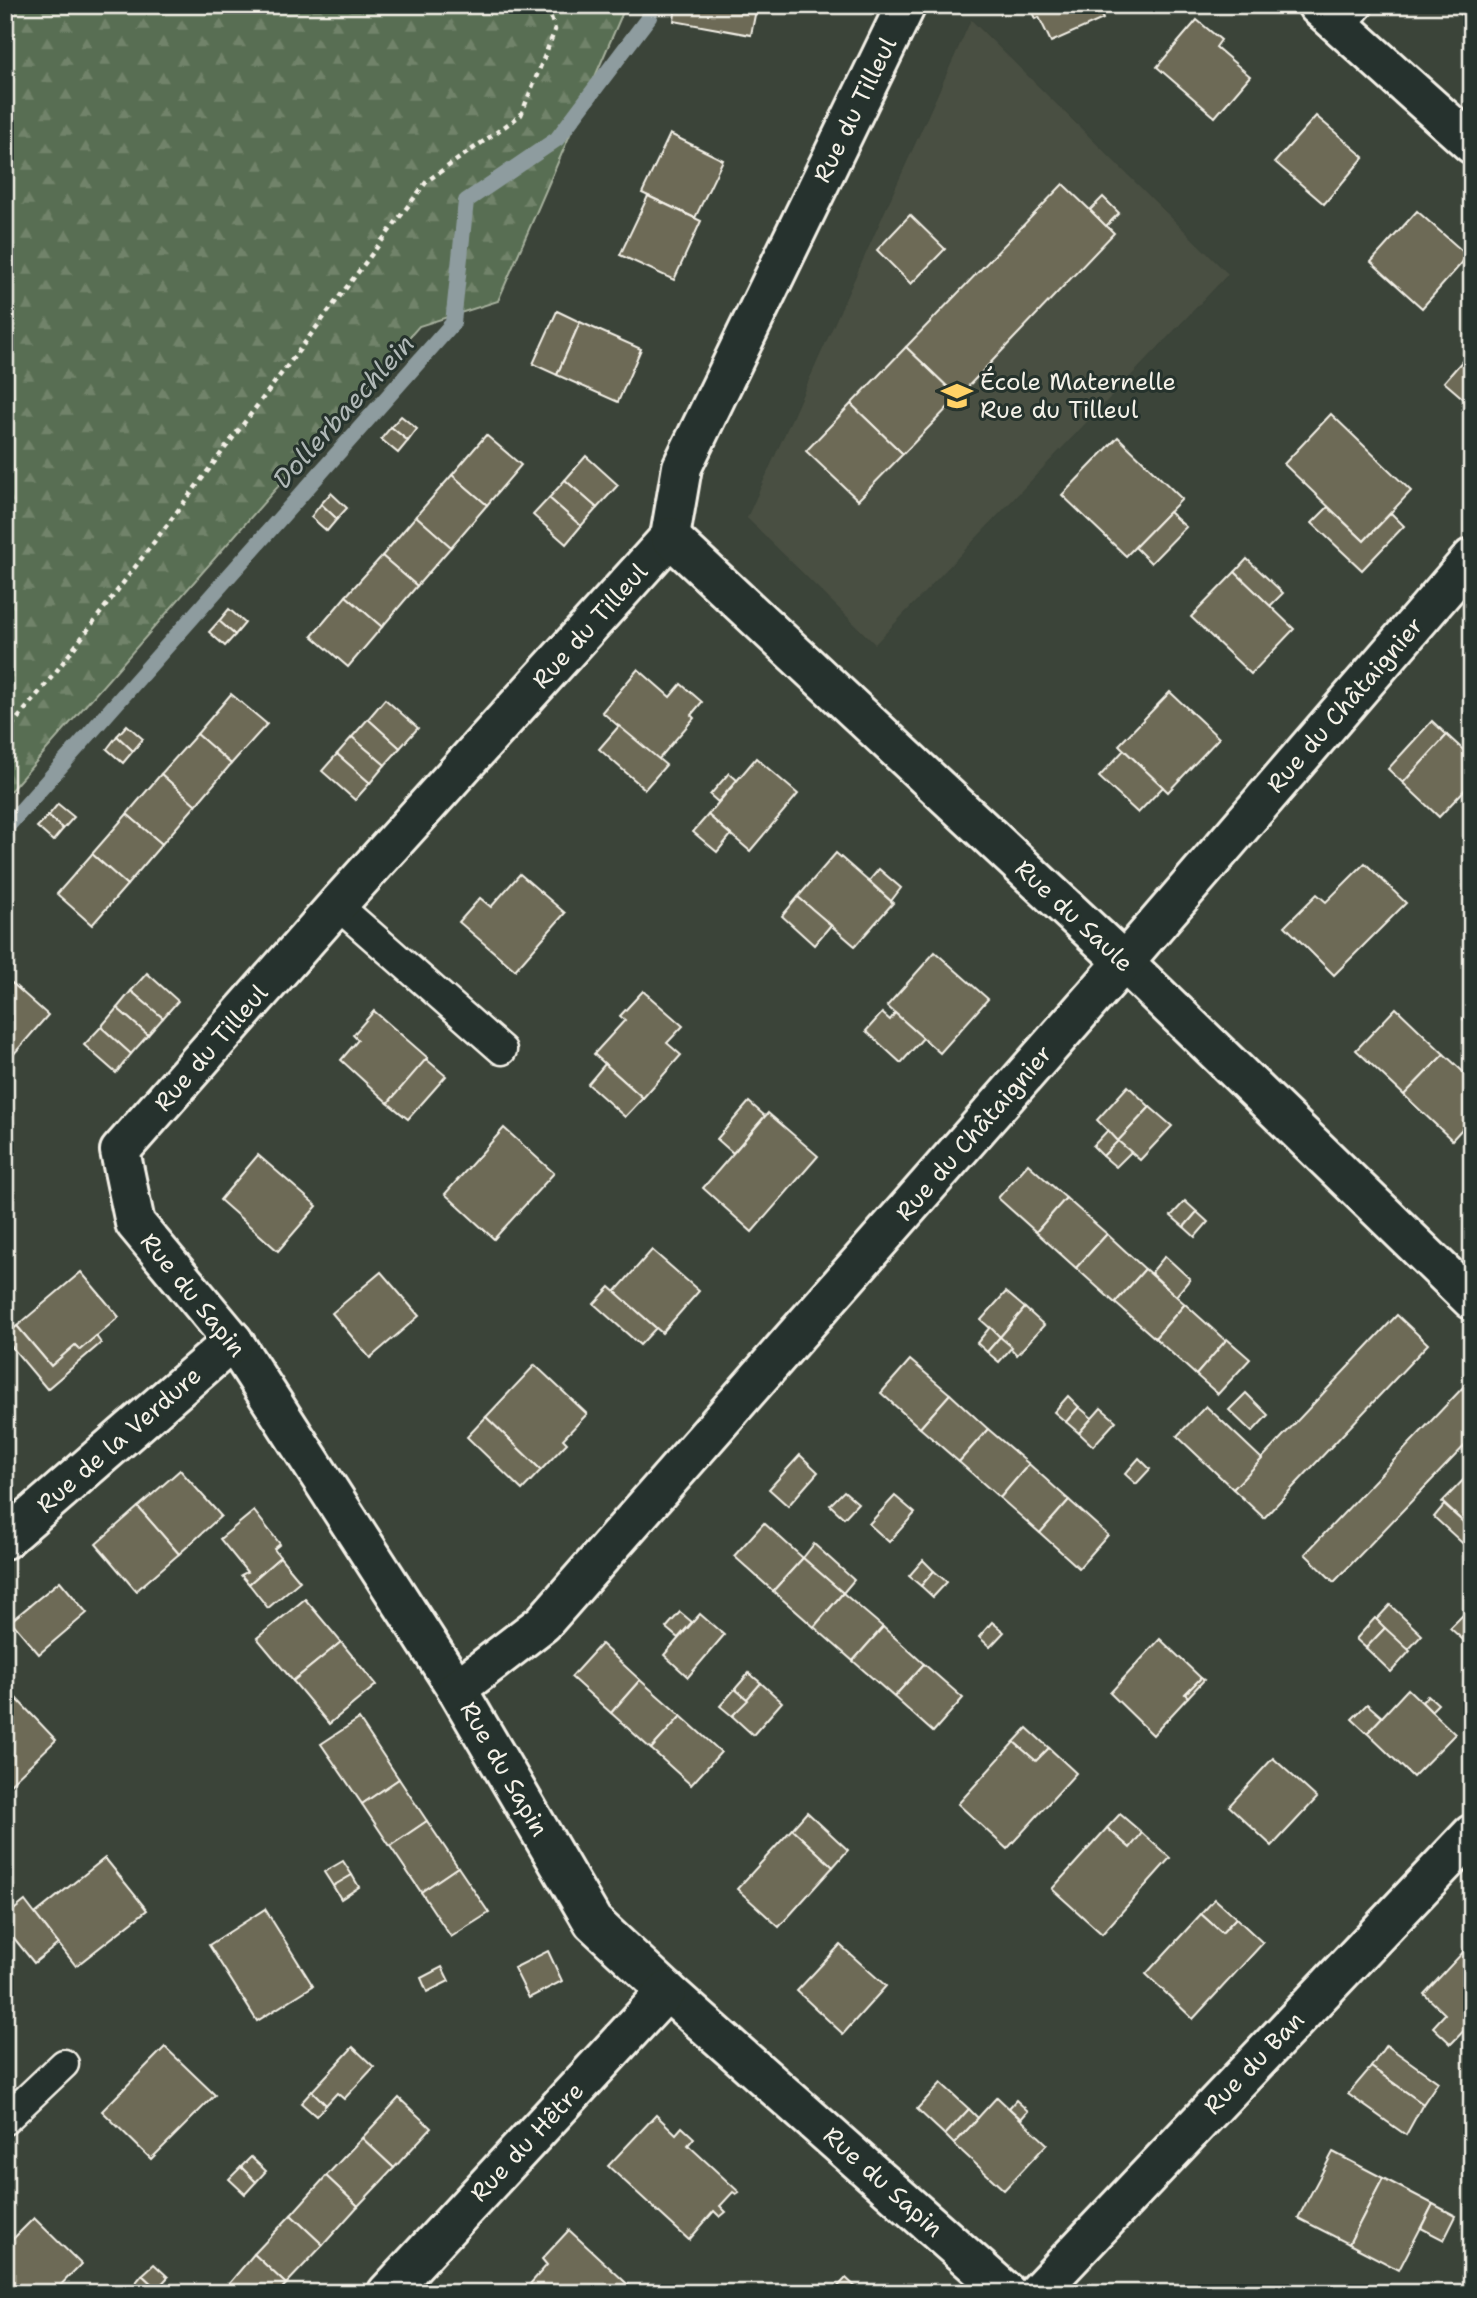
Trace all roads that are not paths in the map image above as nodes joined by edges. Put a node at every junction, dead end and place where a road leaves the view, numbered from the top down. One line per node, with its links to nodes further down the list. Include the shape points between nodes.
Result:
1 (906, 5): 4 (street, Rue du Tilleul, via 682,467)
2 (1339, 12): 3 (street)
3 (1472, 144)
4 (670, 537): 6 (street, Rue du Tilleul); 7 (street, Rue du Saule)
5 (1472, 558): 7 (street, Rue du Châtaignier)
6 (337, 905): 8 (lane); 9 (street, Rue du Tilleul)
7 (1124, 962): 10 (street, Rue du Saule); 13 (street, Rue du Châtaignier, via 543,1623)
8 (502, 1050)
9 (120, 1151): 11 (street, Rue du Sapin, via 135,1223)
10 (1472, 1300)
11 (233, 1341): 12 (street, Rue de la Verdure); 13 (street, Rue du Sapin)
12 (5, 1539)
13 (457, 1689): 15 (street, Rue du Sapin, via 593,1923)
14 (1472, 1834): 20 (street, Rue du Ban)
15 (667, 1991): 18 (street, Rue du Hêtre); 19 (street, Rue du Sapin)
16 (64, 2064): 17 (lane)
17 (5, 2120)
18 (387, 2293)
19 (1007, 2293)
20 (1037, 2293)

